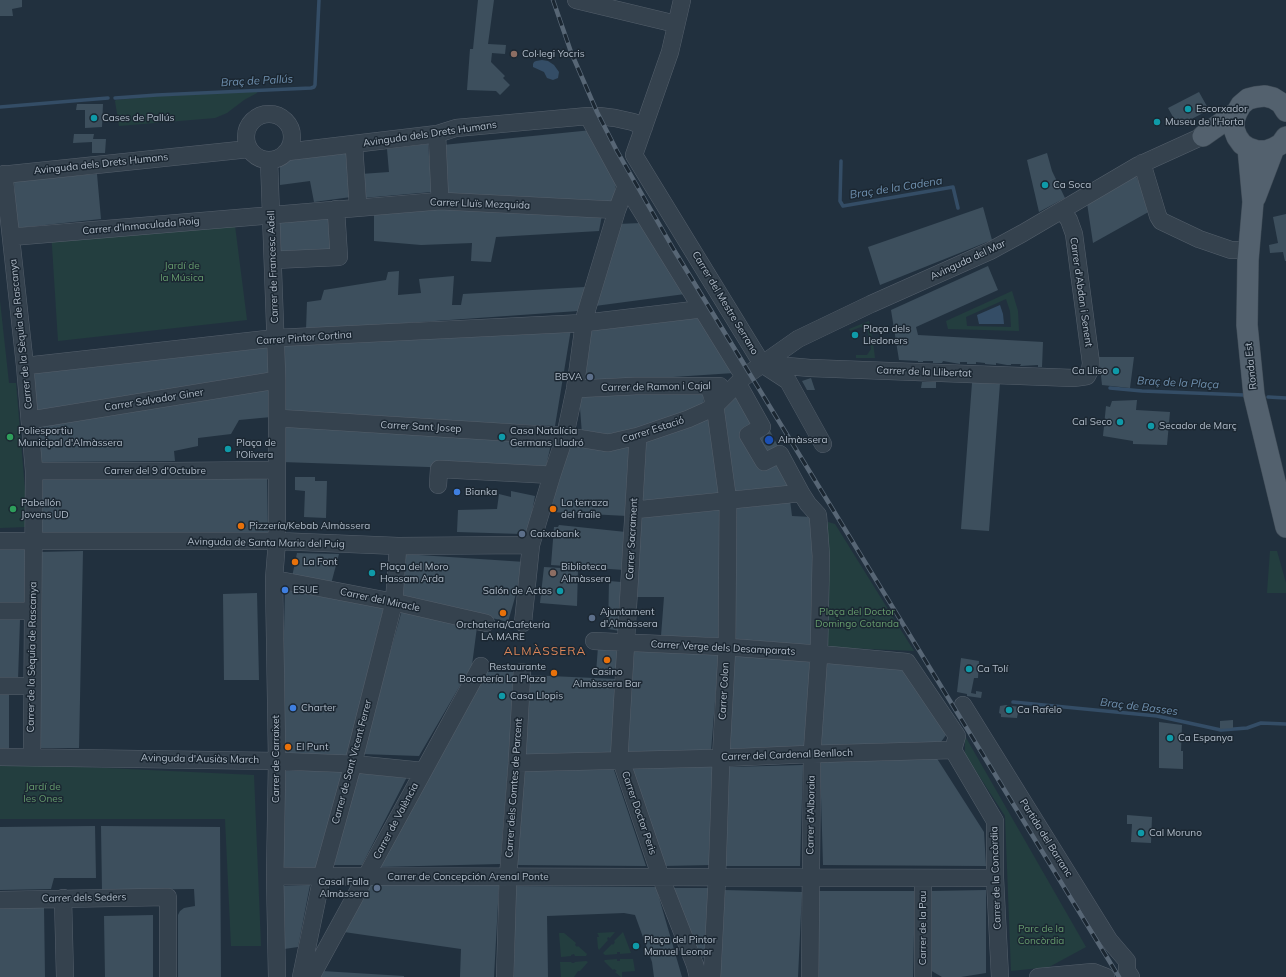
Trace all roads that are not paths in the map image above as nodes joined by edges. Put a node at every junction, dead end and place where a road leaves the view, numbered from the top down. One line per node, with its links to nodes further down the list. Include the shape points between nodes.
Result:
1 (576, 0): 3 (street)
2 (682, 0): 3 (street)
3 (676, 24): 7 (street, via 670,52)
4 (1284, 106): 5 (main road, Avinguda del Mar, via 1269,97 1256,97 1248,99)
5 (1237, 112): 9 (main road, Avinguda del Mar); 10 (main road, Ronda Est, via 1234,129)
6 (588, 116): 7 (street, Avinguda dels Drets Humans, via 614,118); 8 (street, Avinguda dels Drets Humans, via 456,128); 18 (street)
7 (644, 127): 32 (street, Carrer del Mestre Serrano, via 634,155)
8 (437, 134): 12 (street, Avinguda dels Drets Humans); 19 (street)
9 (1203, 136): 10 (main road, Avinguda del Mar); 16 (street, Avinguda del Mar)
10 (1243, 143): 11 (main road, Avinguda del Mar, via 1257,151 1266,151); 20 (main road, Ronda Est)
11 (1280, 143): 20 (main road, Ronda Est)
12 (354, 144): 14 (street, Avinguda dels Drets Humans); 21 (street)
13 (249, 149): 14 (street, via 246,142 248,127 259,117 274,115 282,119 290,130 292,138); 15 (street, via 257,157); 17 (street, Avinguda dels Drets Humans)
14 (286, 152): 15 (street)
15 (269, 160): 25 (street, Carrer de Francesc Adell)
16 (1142, 163): 24 (street, Avinguda del Mar); 27 (street, via 1161,221 1199,239 1231,250)
17 (2, 174): 26 (street, Carrer de la Sèquia de Rascanya)
18 (626, 186): 23 (street); 29 (street)
19 (440, 201): 21 (street, Carrer Lluïs Mezquida); 23 (street, Carrer Lluïs Mezquida)
20 (1253, 202): 27 (main road, Ronda Est)
21 (358, 207): 22 (street, Carrer Lluïs Mezquida)
22 (336, 209): 25 (street, Carrer Lluïs Mezquida); 28 (street, via 339,257)
23 (617, 210): 30 (street)
24 (1062, 210): 32 (street, Avinguda del Mar, via 990,251 798,339); 34 (street, Carrer d'Abdon i Senent, via 1074,234 1091,363)
25 (271, 215): 26 (street, Carrer d'Inmaculada Roig); 28 (street, Carrer de Francesc Adell)
26 (11, 237): 33 (street, Carrer de la Sèquia de Rascanya)
27 (1249, 250): 52 (main road, Ronda Est, via 1247,325 1254,394)
28 (273, 260): 31 (street, Carrer de Francesc Adell)
29 (702, 309): 30 (street, Carrer Pintor Cortina); 36 (street)
30 (584, 323): 31 (street, Carrer Pintor Cortina); 38 (street)
31 (276, 338): 33 (street, Carrer Pintor Cortina); 35 (street, Carrer de Francesc Adell)
32 (762, 364): 34 (street, Carrer de la Llibertat, via 1073,378); 36 (street, Avinguda del Mar); 44 (street, Carrer del Mestre Serrano, via 788,381)
33 (25, 366): 41 (street, Carrer de la Sèquia de Rascanya)
34 (1087, 376)
35 (277, 380): 40 (street, Carrer de Francesc Adell); 41 (street, Carrer Salvador Giner)
36 (739, 382): 37 (street, Carrer de Ramon i Cajal); 39 (street); 49 (street, via 762,427 748,435 764,462 780,454)
37 (709, 386): 38 (street, Carrer de Ramon i Cajal); 39 (street, Carrer Colon)
38 (575, 389): 42 (street)
39 (715, 406): 43 (street, Carrer Estació, via 688,419); 50 (street, Carrer Colon)
40 (277, 418): 42 (street, Carrer Sant Josep); 45 (street, Carrer de Francesc Adell)
41 (30, 420): 46 (street, Carrer de la Sèquia de Rascanya)
42 (565, 436): 43 (street, Carrer Estació, via 608,443); 47 (street)
43 (638, 436): 51 (street, Carrer Sacrament)
44 (823, 444)
45 (277, 470): 46 (street, Carrer del 9 d'Octubre); 55 (street, Carrer de Francesc Adell)
46 (34, 471): 54 (street, Carrer de la Sèquia de Rascanya)
47 (552, 475): 48 (street, via 439,469); 56 (street)
48 (438, 485)
49 (804, 498): 50 (street); 67 (street, via 818,515 821,556)
50 (728, 501): 51 (street); 66 (street, Carrer Colon)
51 (634, 510): 65 (street, Carrer Sacrament)
52 (1286, 527)
53 (0, 541): 54 (street, Avinguda de Santa Maria del Puig)
54 (34, 541): 55 (street, Avinguda de Santa Maria del Puig); 61 (street, Carrer de la Sèquia de Rascanya)
55 (277, 541): 57 (street, Avinguda de Santa Maria del Puig); 58 (street, Carrer de Carraixet)
56 (532, 545): 57 (street, Avinguda de Santa Maria del Puig); 63 (street)
57 (398, 546): 59 (street, Carrer de Sant Vicent Ferrer)
58 (274, 579): 59 (street, Carrer del Miracle); 79 (street, Carrer de Carraixet)
59 (394, 602): 62 (street, Carrer del Miracle); 81 (street, Carrer de Sant Vicent Ferrer)
60 (0, 611): 61 (street)
61 (33, 611): 71 (street, Carrer de la Sèquia de Rascanya)
62 (486, 623)
63 (523, 623)
64 (594, 641): 65 (street, Carrer Verge dels Desamparats)
65 (626, 642): 66 (street, Carrer Verge dels Desamparats); 78 (street, Carrer Doctor Peris)
66 (727, 647): 67 (street, Carrer Verge dels Desamparats); 77 (street, Carrer Colon)
67 (819, 654): 73 (street, via 907,662 957,736); 74 (street, Carrer d'Alboraia)
68 (481, 666): 82 (street, Carrer de València)
69 (522, 672): 80 (street, Carrer dels Comtes de Parcent)
70 (0, 686): 71 (street)
71 (32, 686): 76 (street, Carrer de la Sèquia de Rascanya)
72 (964, 705): 94 (street, Partida del Barranc, via 1109,940 1127,961)
73 (953, 750): 74 (street, Carrer del Cardenal Benlloch); 91 (street, Carrer de la Concòrdia, via 995,821)
74 (812, 754): 77 (street, Carrer del Cardenal Benlloch); 89 (street, Carrer d'Alboraia)
75 (0, 757): 76 (street, Avinguda d'Ausiàs March)
76 (32, 757): 79 (street, Avinguda d'Ausiàs March)
77 (721, 758): 78 (street, Carrer del Cardenal Benlloch); 88 (street, Carrer Colon)
78 (621, 760): 80 (street, Carrer del Cardenal Benlloch); 87 (street, Carrer Doctor Peris)
79 (277, 761): 81 (street, Avinguda d'Ausiàs March); 83 (street, Carrer de Carraixet)
80 (517, 763): 86 (street, Carrer dels Comtes de Parcent)
81 (353, 764): 82 (street, Avinguda d'Ausiàs March); 84 (street, Carrer de Sant Vicent Ferrer)
82 (423, 771): 85 (street, Carrer de València)
83 (275, 876): 84 (street, Carrer de Concepción Arenal Ponte); 97 (street, Carrer de Carraixet)
84 (322, 876): 85 (street, Carrer de Concepción Arenal Ponte); 98 (street, Carrer de Sant Vicent Ferrer)
85 (366, 877): 86 (street, Carrer de Concepción Arenal Ponte); 99 (street, Carrer de València)
86 (508, 877): 87 (street, Carrer de Concepción Arenal Ponte); 100 (street, Carrer dels Comtes de Parcent)
87 (661, 878): 88 (street, Carrer de Concepción Arenal Ponte); 101 (street, Carrer Doctor Peris)
88 (718, 878): 89 (street, Carrer de Concepción Arenal Ponte); 102 (street, Carrer Colon)
89 (810, 878): 90 (street, Carrer de Concepción Arenal Ponte); 103 (street, Carrer d'Alboraia)
90 (923, 878): 91 (street, Carrer de Concepción Arenal Ponte); 104 (street, Carrer de la Pau)
91 (995, 878): 105 (street, Carrer de la Concòrdia)
92 (63, 898): 93 (street, Carrer dels Seders); 95 (street); 96 (street, Carrer dels Seders, via 168,897)
93 (0, 900)
94 (1129, 974)
95 (65, 977)
96 (168, 977)
97 (277, 977)
98 (301, 977)
99 (311, 977)
100 (504, 977)
101 (698, 977)
102 (712, 977)
103 (810, 977)
104 (923, 977)
105 (1000, 977)
106 (1038, 977): 107 (street, via 1093,972)
107 (1106, 977)

